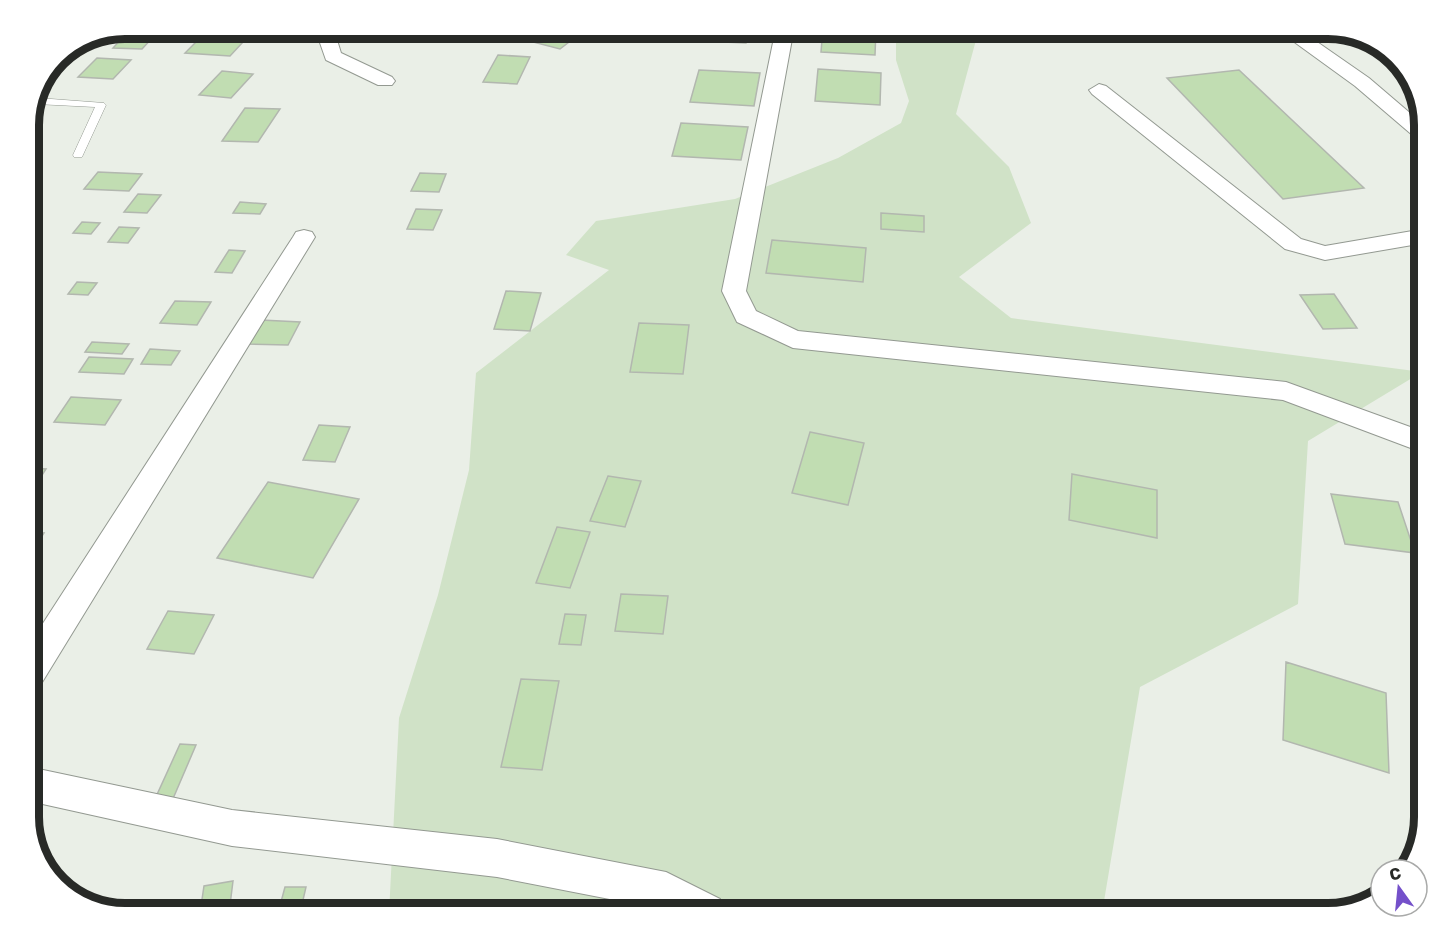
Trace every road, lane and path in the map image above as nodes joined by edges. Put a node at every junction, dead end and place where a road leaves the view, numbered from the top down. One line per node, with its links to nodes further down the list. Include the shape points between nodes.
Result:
1 (329, 39): 4 (street, via 333,56)
2 (783, 39): 11 (street, via 734,291 746,316 793,339 1286,391)
3 (1300, 39): 7 (street, via 1362,82)
4 (385, 81)
5 (1099, 90): 10 (street, via 1293,244 1325,253)
6 (43, 101): 8 (lane, via 101,105)
7 (1414, 126)
8 (78, 155)
9 (304, 237): 12 (street)
10 (1414, 238)
11 (1414, 439)
12 (39, 657)
13 (39, 786): 14 (street, via 232,828 496,858 666,891)
14 (687, 903)

